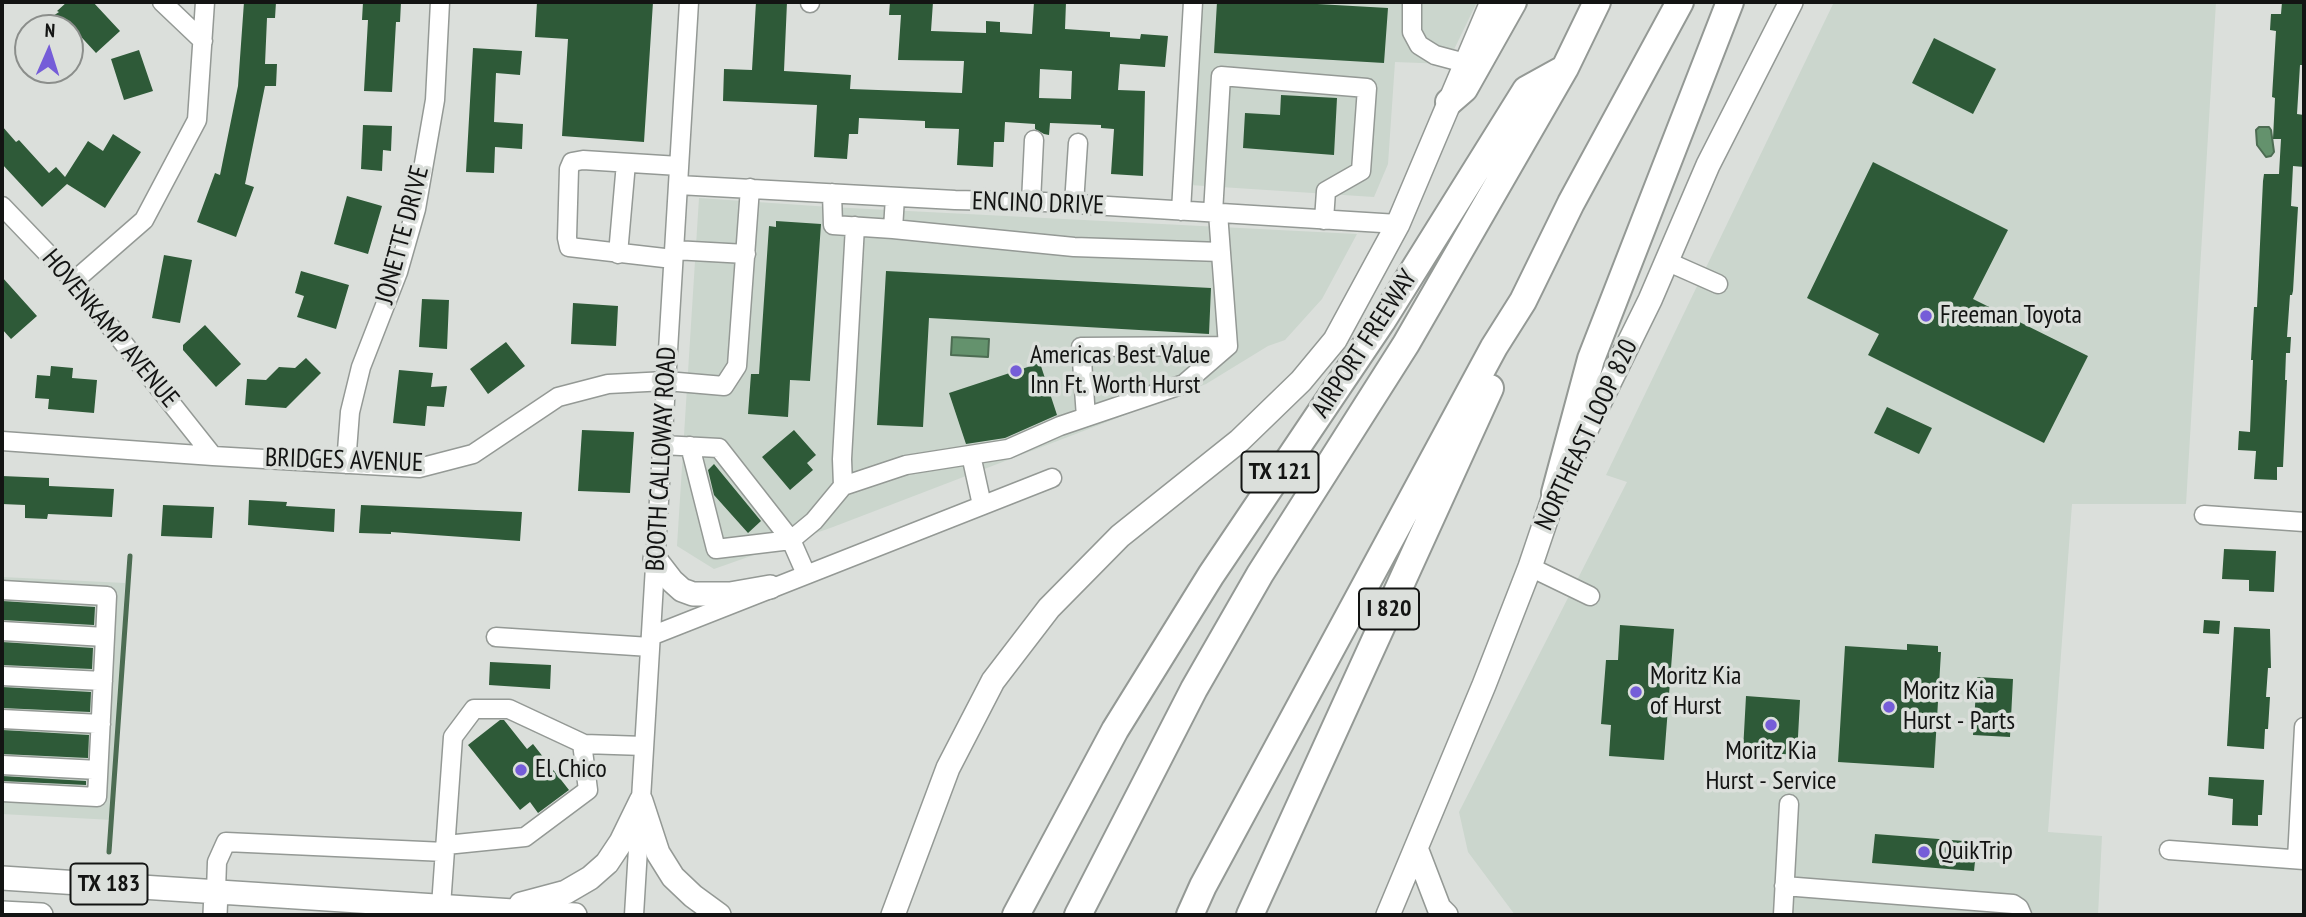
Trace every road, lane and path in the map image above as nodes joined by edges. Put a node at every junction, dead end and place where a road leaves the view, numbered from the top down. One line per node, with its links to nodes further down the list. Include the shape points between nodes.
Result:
1 (162, 2): 12 (street)
2 (205, 2): 12 (street)
3 (440, 2): 48 (street, JONETTE DRIVE, via 435,100 416,209 361,367 350,412)
4 (689, 2): 19 (street, BOOTH CALLOWAY ROAD)
5 (1193, 2): 26 (street)
6 (1412, 2): 13 (street, via 1412,32 1419,46)
7 (1597, 2): 14 (highway)
8 (1680, 2): 39 (highway, I 820)
9 (1730, 2): 51 (highway, via 1591,359)
10 (1791, 2): 36 (main road, NORTHEAST LOOP 820, via 1708,165)
11 (1493, 3): 13 (main road); 15 (highway, via 1464,89)
12 (203, 41): 37 (street, via 197,120 150,209 144,220)
13 (1465, 63): 15 (main road)
14 (1565, 68): 94 (highway, AIRPORT FREEWAY / TX 121, via 1526,90 1382,321 1211,575 1115,730); 95 (highway, via 1406,344 1259,574)
15 (1449, 102): 29 (main road)
16 (1034, 140): 23 (street)
17 (1078, 144): 24 (street)
18 (626, 163): 19 (street, ENCINO DRIVE); 33 (street); 33 (street, ENCINO DRIVE, via 583,160 572,162 569,169 569,247)
19 (678, 176): 20 (street, ENCINO DRIVE); 35 (street, BOOTH CALLOWAY ROAD)
20 (750, 188): 21 (street, ENCINO DRIVE); 34 (street)
21 (832, 193): 22 (street, ENCINO DRIVE); 30 (street, via 833,225)
22 (895, 197): 23 (street, ENCINO DRIVE); 31 (street)
23 (1031, 202): 24 (street, ENCINO DRIVE)
24 (1074, 204): 26 (street, ENCINO DRIVE)
25 (2, 206): 37 (street, HOVENKAMP AVENUE)
26 (1181, 211): 27 (street, ENCINO DRIVE)
27 (1216, 213): 28 (street, ENCINO DRIVE); 28 (street, via 1221,76 1367,88 1362,171 1326,191); 32 (street)
28 (1324, 220): 29 (street, ENCINO DRIVE)
29 (1398, 224): 93 (main road, via 1335,340 1301,381 1239,441 1121,536 1049,608 993,681 948,768)
30 (855, 226): 31 (street); 50 (street)
31 (893, 229): 32 (street, via 1074,247)
32 (1221, 252): 40 (street)
33 (618, 254): 35 (street)
34 (746, 254): 35 (street); 41 (street, BRIDGES AVENUE, via 737,366 731,376 724,386)
35 (674, 255): 41 (street, BOOTH CALLOWAY ROAD)
36 (1666, 261): 38 (street); 51 (main road, NORTHEAST LOOP 820)
37 (75, 281): 47 (street, HOVENKAMP AVENUE)
38 (1718, 284)
39 (1523, 301): 96 (highway, via 1480,371); 97 (highway, I 820, via 1500,365)
40 (1228, 346): 42 (street, via 1184,384); 42 (street, via 1081,347)
41 (666, 381): 44 (street, BOOTH CALLOWAY ROAD); 48 (street, BRIDGES AVENUE, via 608,384 558,397 473,454 419,468)
42 (1086, 417): 46 (street, via 1009,449)
43 (2, 441): 47 (street, BRIDGES AVENUE)
44 (662, 445): 45 (street); 56 (street, BOOTH CALLOWAY ROAD)
45 (690, 446): 55 (street, via 719,448); 55 (street, via 716,549)
46 (971, 455): 50 (street, via 906,465); 52 (street)
47 (214, 456): 48 (street, BRIDGES AVENUE)
48 (346, 464)
49 (1052, 478): 52 (street)
50 (843, 486): 55 (street)
51 (1555, 493): 57 (main road, NORTHEAST LOOP 820)
52 (982, 505): 58 (street)
53 (2204, 515): 54 (street)
54 (2304, 522)
55 (791, 540): 58 (street)
56 (656, 559): 59 (main road, via 672,581 693,594); 65 (street, BOOTH CALLOWAY ROAD)
57 (1530, 567): 61 (street); 78 (main road, NORTHEAST LOOP 820)
58 (806, 573): 59 (street)
59 (770, 587): 65 (street)
60 (2, 590): 63 (street, via 107,596)
61 (1590, 596)
62 (2, 631): 63 (street)
63 (105, 637): 67 (street)
64 (496, 637): 65 (street)
65 (651, 641): 72 (street, BOOTH CALLOWAY ROAD)
66 (2, 676): 67 (street)
67 (103, 681): 69 (street)
68 (2, 719): 69 (street)
69 (101, 724): 74 (street)
70 (2304, 727): 81 (street)
71 (582, 743): 72 (street); 79 (street, via 588,790 525,838); 79 (street, via 509,709 474,709 453,737)
72 (644, 746): 76 (street, BOOTH CALLOWAY ROAD)
73 (2, 765): 74 (street)
74 (99, 770): 75 (street, via 97,797)
75 (2, 792)
76 (641, 801): 86 (main road, via 607,863 590,878 542,900); 91 (street, BOOTH CALLOWAY ROAD); 92 (main road, via 658,853 673,877)
77 (1789, 804): 83 (street)
78 (1416, 848): 98 (main road, NORTHEAST LOOP 820); 99 (main road, via 1439,908)
79 (445, 849): 84 (street, via 226,842 217,862); 85 (street)
80 (2169, 850): 81 (street)
81 (2301, 860)
82 (2, 878): 84 (main road, TX 183)
83 (1784, 886): 100 (street); 101 (street, via 2013,904)
84 (216, 891): 85 (main road, TX 183); 89 (main road)
85 (441, 906): 86 (main road, TX 183)
86 (488, 909): 90 (main road)
87 (2, 913): 88 (main road, TX 183)
88 (41, 915)
89 (215, 915)
90 (575, 915)
91 (634, 915)
92 (719, 915)
93 (893, 915)
94 (1016, 915)
95 (1078, 915)
96 (1190, 915)
97 (1250, 915)
98 (1388, 915)
99 (1446, 915)
100 (1783, 915)
101 (2022, 915)

